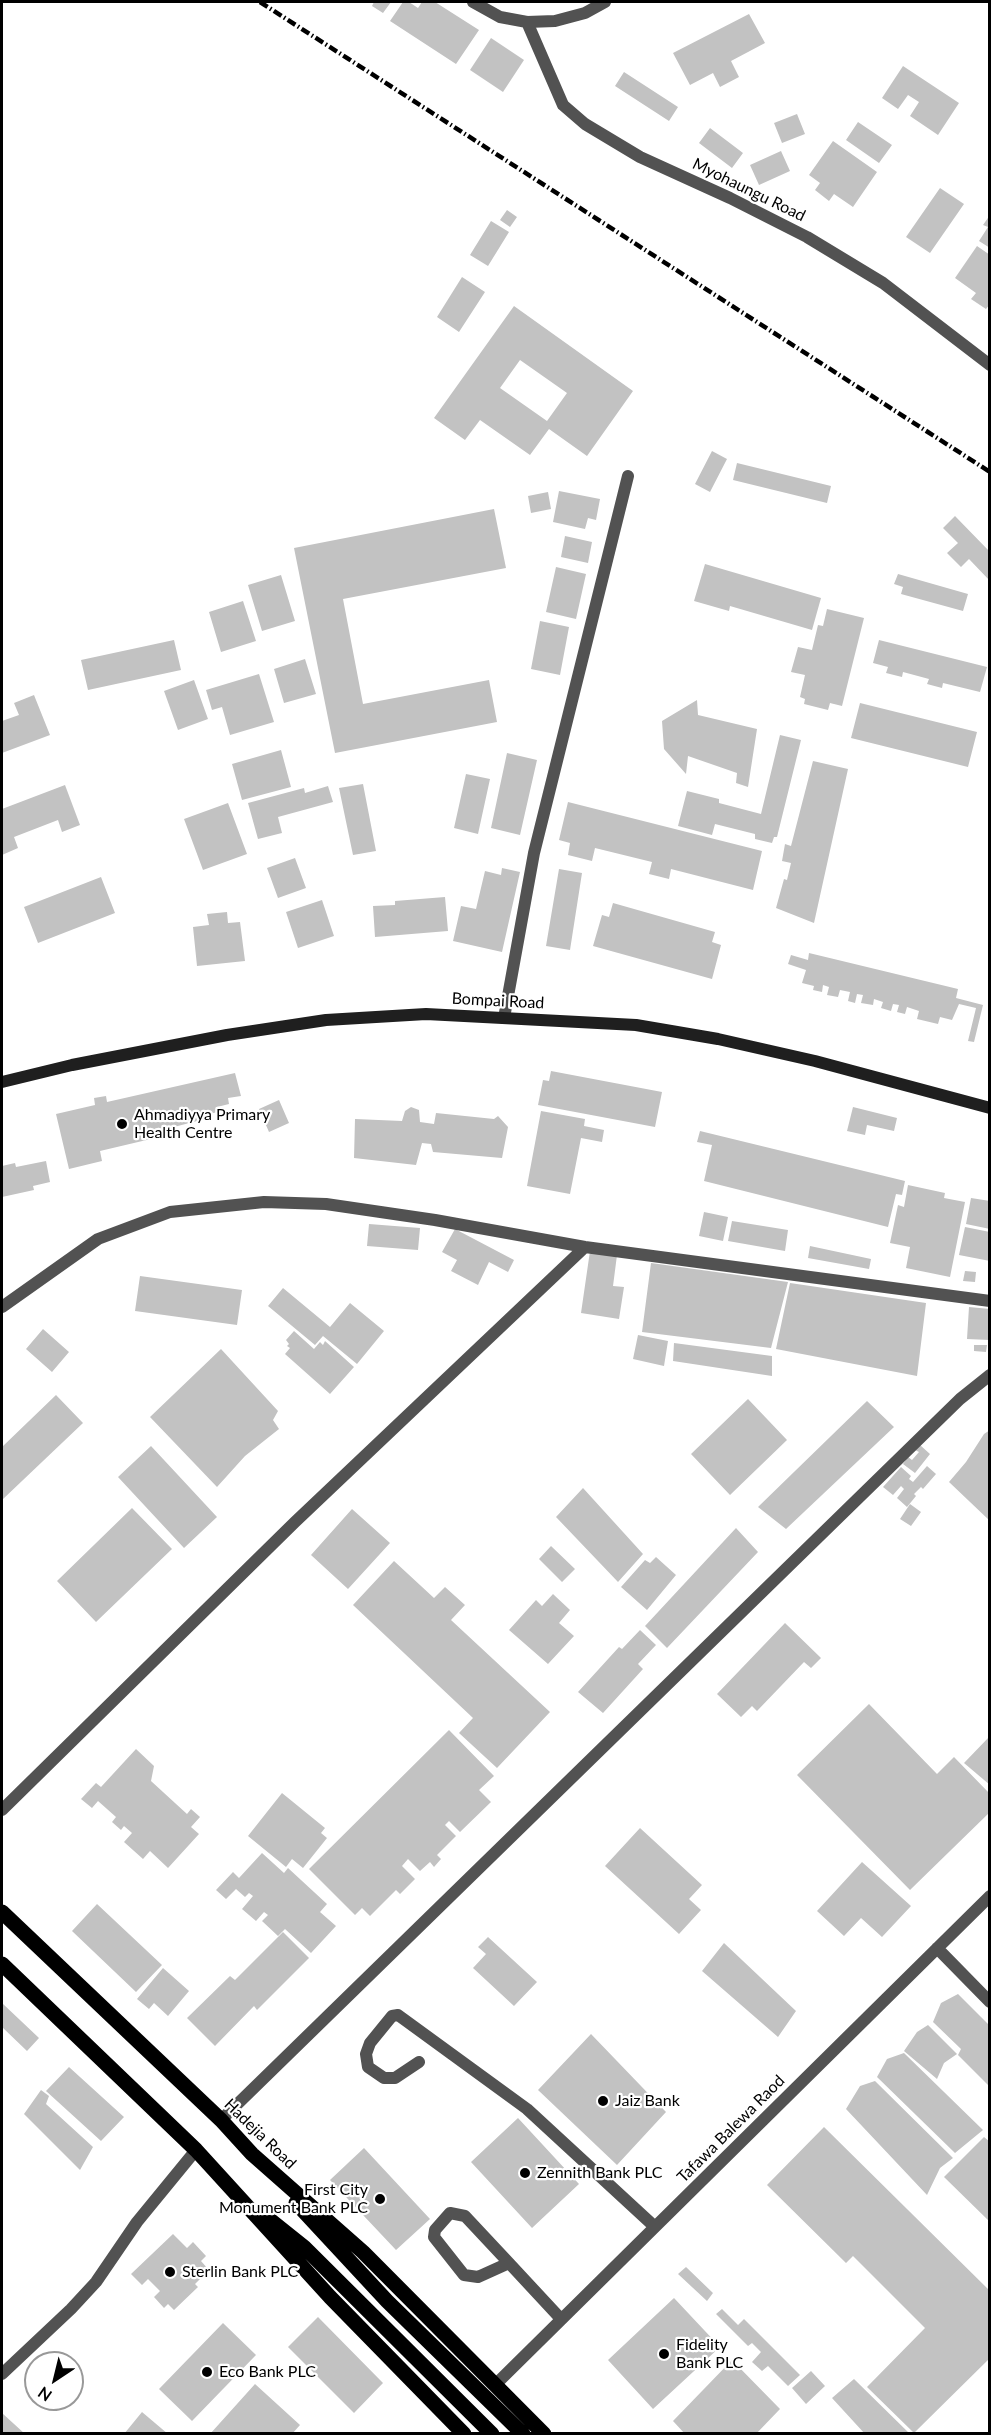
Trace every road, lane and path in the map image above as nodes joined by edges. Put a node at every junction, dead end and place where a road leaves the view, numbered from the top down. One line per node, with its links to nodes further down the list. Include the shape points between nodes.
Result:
1 (472, 2): 3 (street, via 500,17)
2 (604, 2): 3 (street, via 585,13 555,21)
3 (527, 22): 4 (street, Myohaungu Road, via 563,105 585,124 640,157 807,237 883,283)
4 (990, 364)
5 (628, 476): 6 (street, via 534,854)
6 (504, 1018): 7 (main road, Bompai Road, via 426,1014 326,1020 138,1052); 8 (main road, Bompai Road, via 636,1025 718,1039)
7 (2, 1082)
8 (990, 1108)
9 (585, 1247): 10 (street); 11 (street, via 337,1205 264,1202 170,1212 98,1239); 13 (street, via 295,1522)
10 (990, 1301)
11 (2, 1307)
12 (990, 1375): 20 (street, via 952,1407)
13 (2, 1810)
14 (990, 1896): 16 (street, Tafawa Balewa Raod)
15 (2, 1912): 20 (main road, Hadejia Road)
16 (937, 1948): 18 (street); 24 (street, Tafawa Balewa Raod)
17 (2, 1964): 21 (main road)
18 (990, 2002)
19 (419, 2062): 24 (street, via 395,2078 384,2078 368,2067 366,2054 392,2016 398,2015 527,2109)
20 (221, 2120): 22 (main road, Hadejia Road)
21 (196, 2150): 23 (main road); 27 (street, via 137,2222 96,2282)
22 (252, 2154): 28 (main road, Hadejia Road, via 363,2252); 31 (main road, via 387,2301)
23 (231, 2189): 29 (main road); 30 (main road, via 304,2247)
24 (655, 2227): 26 (street, Tafawa Balewa Raod)
25 (509, 2263): 25 (street, via 465,2216 450,2213 435,2230 434,2237 464,2275 478,2277); 26 (street)
26 (561, 2319): 28 (street, Tafawa Balewa Raod)
27 (2, 2374)
28 (495, 2385): 32 (main road, Hadejia Road)
29 (456, 2431)
30 (492, 2433)
31 (523, 2433)
32 (544, 2433)

